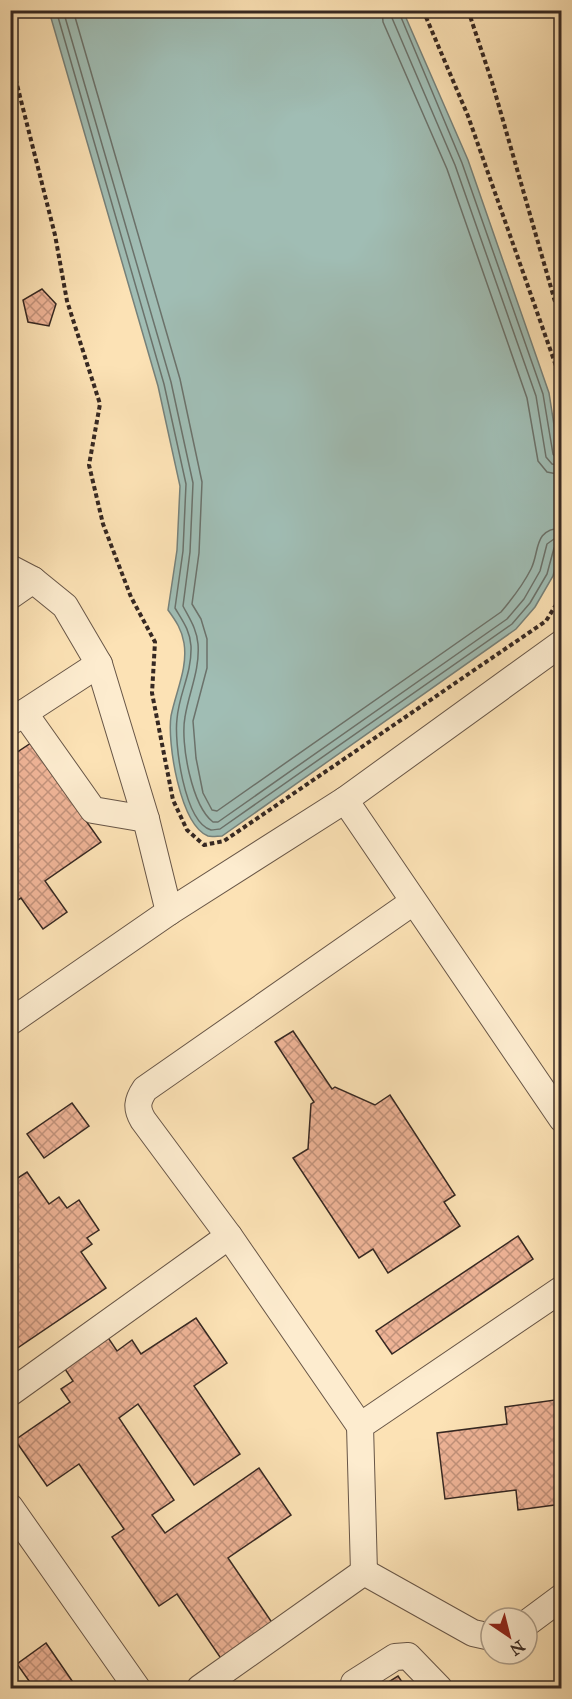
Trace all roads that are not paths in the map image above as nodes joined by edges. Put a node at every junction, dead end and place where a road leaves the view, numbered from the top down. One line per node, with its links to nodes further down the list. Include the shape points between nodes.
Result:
1 (10, 568): 2 (lane)
2 (33, 580): 3 (lane); 5 (lane, via 65,606)
3 (10, 596)
4 (561, 643): 7 (lane)
5 (99, 663): 6 (lane); 8 (lane)
6 (18, 718): 8 (lane, via 93,810)
7 (345, 800): 9 (lane); 10 (lane)
8 (146, 819): 10 (lane)
9 (413, 902): 12 (lane); 13 (lane, via 145,1089 139,1099 137,1109 143,1120)
10 (169, 912): 11 (lane)
11 (10, 1022)
12 (561, 1119)
13 (229, 1236): 15 (lane); 16 (lane)
14 (561, 1289): 16 (lane)
15 (10, 1393)
16 (360, 1426): 18 (lane)
17 (10, 1507): 23 (lane)
18 (364, 1572): 21 (lane); 24 (lane)
19 (561, 1597): 20 (lane)
20 (539, 1614)
21 (479, 1634)
22 (354, 1683): 25 (lane, via 395,1658 408,1656)
23 (137, 1689)
24 (200, 1689)
25 (439, 1689)

